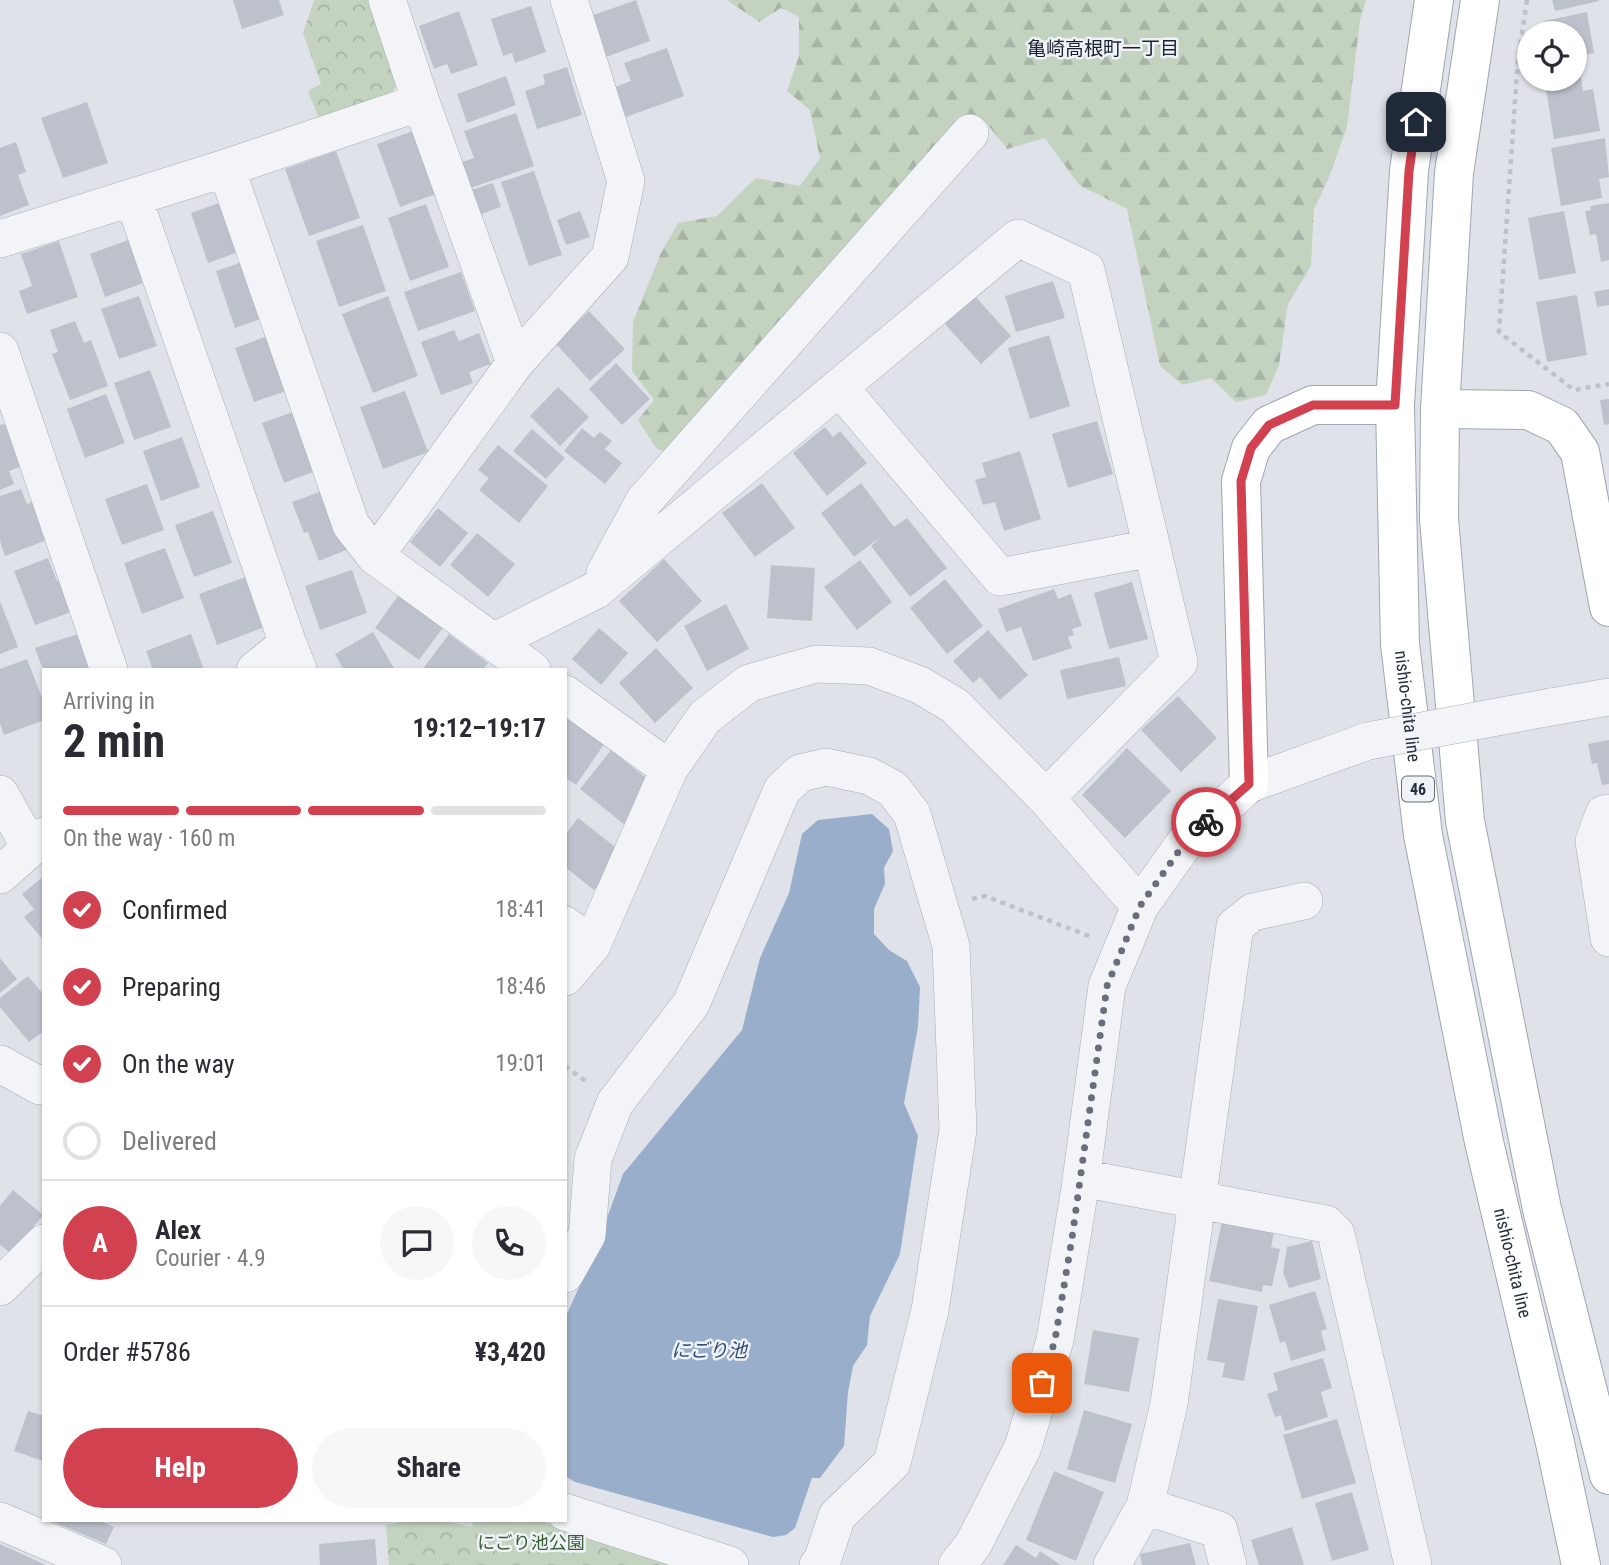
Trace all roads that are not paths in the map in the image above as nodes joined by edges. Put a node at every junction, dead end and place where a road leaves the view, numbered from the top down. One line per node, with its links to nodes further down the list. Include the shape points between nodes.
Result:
1 (387, 0): 5 (street)
2 (569, 0): 11 (street, via 626,181 610,257)
3 (1434, 0): 13 (main road, nishio-chita line / 46, via 1409,171)
4 (1480, 0): 14 (main road, via 1454,173)
5 (421, 102): 7 (street); 11 (street)
6 (970, 133): 17 (street, via 644,501)
7 (226, 168): 8 (street); 16 (street, via 351,525)
8 (133, 197): 9 (street); 20 (street)
9 (0, 239)
10 (0, 351): 21 (street)
11 (515, 363): 16 (street)
12 (839, 387): 15 (street, via 1000,577); 15 (street, via 1018,238 1086,270); 17 (street)
13 (1395, 405): 27 (main road, via 1313,405 1269,425 1251,448 1241,481); 56 (main road, nishio-chita line / 46, via 1400,644 1423,835 1484,1142)
14 (1440, 409): 18 (main road, via 1528,410 1562,426 1580,452); 45 (main road, via 1439,519 1465,821 1542,1209)
15 (1152, 548): 29 (street, via 1179,662)
16 (375, 556): 19 (street)
17 (596, 590): 19 (street)
18 (1609, 607)
19 (493, 642): 23 (street)
20 (293, 657): 22 (street)
21 (108, 668)
22 (261, 668)
23 (530, 668)
24 (567, 695): 26 (street)
25 (1609, 697): 27 (street, bridge, via 1368,741)
26 (668, 769): 29 (street, via 705,717 749,683 816,664 869,666 919,685 955,706); 35 (street)
27 (1249, 784): 34 (street, via 1186,841)
28 (0, 794): 31 (street)
29 (1046, 798): 34 (street)
30 (1609, 813): 36 (street, via 1604,814 1594,841)
31 (37, 841): 32 (street)
32 (0, 875)
33 (1304, 901): 41 (street, via 1253,912 1235,926)
34 (1140, 906): 40 (street, via 1107,986)
35 (579, 935): 37 (street)
36 (1609, 938)
37 (567, 971)
38 (0, 1064): 39 (street)
39 (42, 1084)
40 (1081, 1178): 41 (street); 52 (street, via 1055,1340 1023,1447 973,1545)
41 (1198, 1199): 46 (street, via 1169,1404); 55 (street, via 1326,1224 1336,1234)
42 (42, 1245): 44 (street)
43 (567, 1270): 51 (street, via 587,1235 593,1159 615,1103 691,1004 782,790 800,773 826,767 869,776 893,789 912,814 951,946 958,1130 930,1310 892,1463 837,1517)
44 (0, 1287)
45 (1609, 1475)
46 (1145, 1506): 53 (street); 54 (street, via 1219,1530)
47 (567, 1513): 50 (street)
48 (0, 1521): 49 (street)
49 (103, 1565)
50 (730, 1565)
51 (818, 1565)
52 (957, 1565)
53 (1112, 1565)
54 (1228, 1565)
55 (1413, 1565)
56 (1581, 1565)

